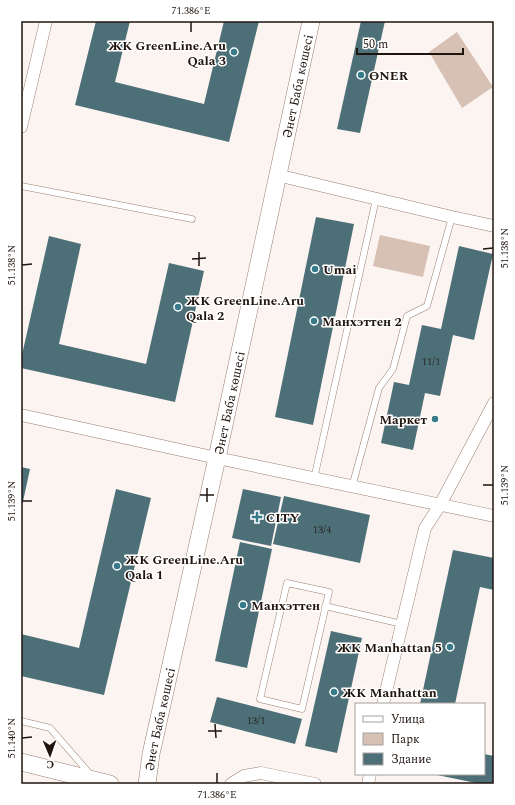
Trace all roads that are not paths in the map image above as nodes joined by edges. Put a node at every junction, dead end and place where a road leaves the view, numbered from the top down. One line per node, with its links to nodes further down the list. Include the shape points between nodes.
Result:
1 (46, 21): 3 (street)
2 (311, 21): 4 (street, Әнет Баба көшесі)
3 (21, 127)
4 (277, 175): 6 (street); 12 (street, Әнет Баба көшесі)
5 (21, 186): 8 (lane)
6 (376, 199): 7 (street); 13 (lane)
7 (452, 217): 9 (street); 14 (lane, via 427,306 407,316 393,369 379,388)
8 (192, 219)
9 (494, 226)
10 (494, 403): 15 (street)
11 (21, 415): 12 (street)
12 (217, 458): 13 (street); 23 (street, Әнет Баба көшесі, via 151,754)
13 (314, 478): 14 (street)
14 (352, 487): 15 (street)
15 (440, 505): 16 (street); 18 (street, via 425,528)
16 (494, 516)
17 (326, 606): 17 (lane, via 302,709 260,699 287,583 328,592); 18 (lane)
18 (402, 624): 19 (street)
19 (383, 703)
20 (21, 721): 22 (lane, via 50,728)
21 (21, 762): 22 (street)
22 (102, 782)
23 (147, 784)
24 (231, 784): 25 (street, via 244,776 261,773)
25 (315, 784)

